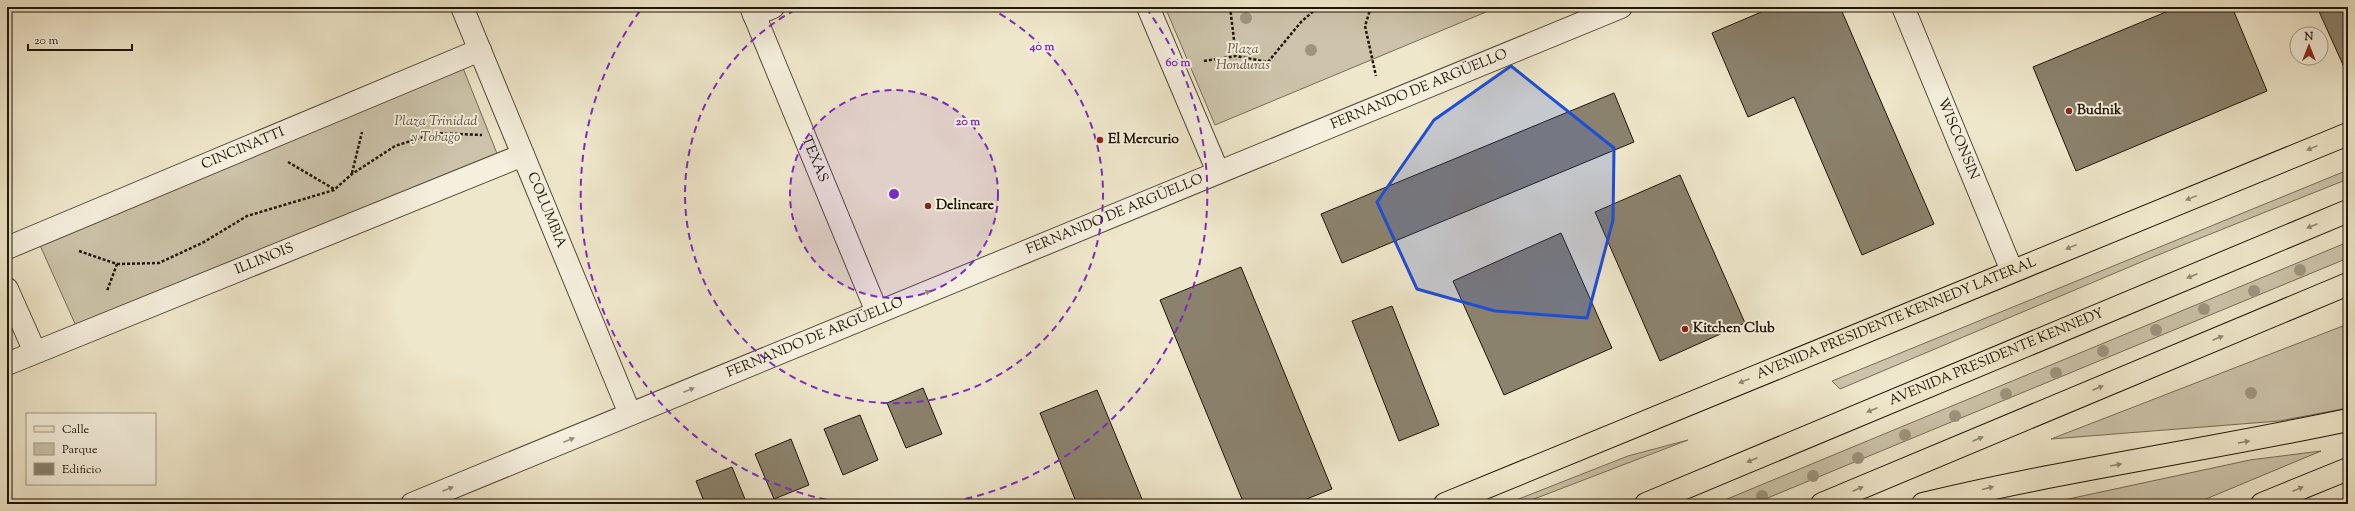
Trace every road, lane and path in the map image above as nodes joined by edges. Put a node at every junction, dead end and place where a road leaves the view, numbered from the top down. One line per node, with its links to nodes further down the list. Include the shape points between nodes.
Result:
1 (462, 7): 9 (street, COLUMBIA)
2 (1148, 7): 11 (street, FERNANDO DE ARGÜELLO)
3 (1230, 7): 10 (path)
4 (1318, 7): 10 (path, via 1301,22 1268,62)
5 (1371, 7): 13 (path, via 1365,26)
6 (1620, 7): 13 (street, FERNANDO DE ARGÜELLO)
7 (1903, 7): 24 (street, WISCONSIN)
8 (760, 10): 27 (street, TEXAS)
9 (480, 50): 12 (street, CINCINATTI); 16 (street, COLUMBIA)
10 (1236, 56): 11 (path)
11 (1172, 67): 17 (street, FERNANDO DE ARGÜELLO)
12 (371, 95): 15 (street, CINCINATTI); 18 (path)
13 (1384, 104): 17 (street, FERNANDO DE ARGÜELLO)
14 (2348, 134): 24 (main road, AVENIDA PRESIDENTE KENNEDY LATERAL, one-way to 24)
15 (257, 143): 19 (path); 21 (street, CINCINATTI)
16 (520, 147): 18 (path, via 436,133 395,146); 28 (street, ILLINOIS); 31 (street, COLUMBIA)
17 (1218, 172): 27 (street, FERNANDO DE ARGÜELLO, one-way to 17)
18 (352, 174): 19 (path)
19 (334, 190): 23 (path, via 247,216 204,242 159,263)
20 (2348, 211): 36 (main road, AVENIDA PRESIDENTE KENNEDY, one-way to 36)
21 (36, 236): 22 (street, CINCINATTI); 23 (path)
22 (7, 248)
23 (117, 264): 28 (path)
24 (2012, 271): 35 (main road, AVENIDA PRESIDENTE KENNEDY LATERAL, one-way to 35)
25 (2348, 284): 37 (main road, one-way to 25)
26 (7, 289): 29 (street)
27 (877, 312): 31 (street, FERNANDO DE ARGÜELLO, one-way to 27)
28 (93, 329): 29 (street, ILLINOIS)
29 (35, 352): 30 (street, ILLINOIS)
30 (7, 364)
31 (630, 414): 34 (street, FERNANDO DE ARGÜELLO, one-way to 31)
32 (2348, 420): 38 (main road, one-way to 32, via 2001,485 2242,443)
33 (2348, 469): 39 (main road, one-way to 33)
34 (412, 504)
35 (1445, 504)
36 (1646, 504)
37 (1822, 504)
38 (1923, 504)
39 (2262, 504)

